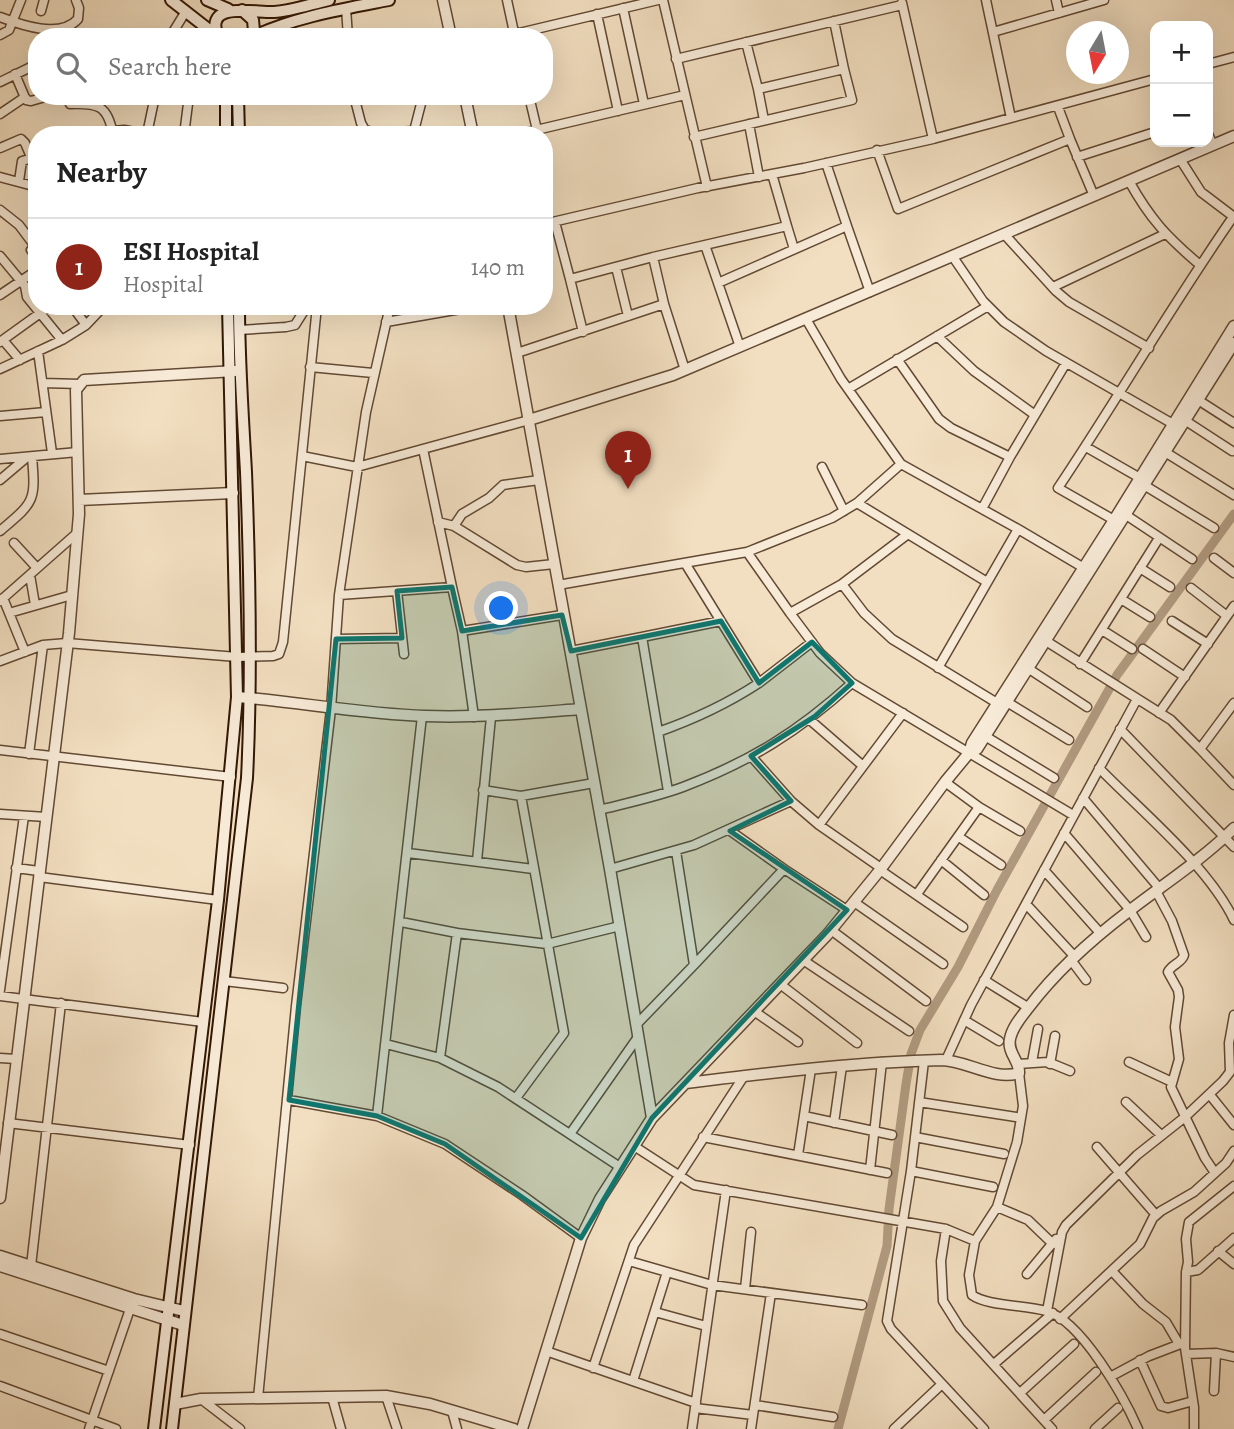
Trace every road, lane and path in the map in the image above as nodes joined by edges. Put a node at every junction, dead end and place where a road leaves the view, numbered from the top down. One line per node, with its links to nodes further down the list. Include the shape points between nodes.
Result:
1 (21, 0): 24 (street)
2 (44, 0): 19 (street)
3 (76, 0): 24 (street, via 78,19 72,24 51,28)
4 (172, 0): 20 (main road)
5 (207, 0): 18 (main road)
6 (329, 0): 15 (main road)
7 (389, 0): 16 (main road)
8 (443, 0): 32 (street)
9 (507, 0): 33 (street)
10 (660, 0): 17 (street); 38 (street)
11 (986, 0): 35 (street)
12 (1056, 0): 21 (street)
13 (1104, 0): 21 (street)
14 (902, 2): 25 (street); 79 (street)
15 (303, 3): 18 (main road, via 274,12)
16 (346, 8): 30 (main road); 31 (street)
17 (623, 8): 22 (street); 50 (street)
18 (234, 9): 28 (main road, via 218,17); 29 (main road, via 253,20)
19 (41, 10)
20 (186, 11): 26 (street); 27 (main road)
21 (1059, 13): 35 (street)
22 (597, 14): 34 (street); 61 (street)
23 (0, 17): 24 (street)
24 (11, 21): 36 (street, via 9,30)
25 (834, 21): 37 (street); 42 (street)
26 (176, 28)
27 (208, 28)
28 (216, 28)
29 (253, 28)
30 (274, 28)
31 (347, 28)
32 (449, 28)
33 (513, 28)
34 (542, 28)
35 (993, 32): 63 (street)
36 (0, 35)
37 (746, 42): 38 (street); 46 (street)
38 (676, 59): 47 (street)
39 (1233, 60): 40 (street)
40 (1213, 63)
41 (28, 68): 43 (street)
42 (844, 69): 46 (street); 64 (street, via 852,100)
43 (15, 74): 45 (street); 48 (street)
44 (1150, 80): 60 (street)
45 (0, 82)
46 (758, 89): 64 (street)
47 (685, 95): 50 (street); 78 (street)
48 (25, 97): 49 (street); 62 (street)
49 (28, 99)
50 (644, 104): 61 (street)
51 (100, 105): 66 (street)
52 (153, 105): 67 (street)
53 (188, 105): 68 (street)
54 (226, 105): 69 (main road)
55 (239, 105): 70 (main road)
56 (357, 105): 71 (street)
57 (421, 105): 72 (street)
58 (467, 105): 73 (street)
59 (531, 105): 74 (street)
60 (1058, 107): 63 (street); 80 (street)
61 (618, 111): 75 (street)
62 (0, 114)
63 (1011, 118): 79 (street)
64 (764, 120): 65 (street)
65 (749, 124): 78 (street); 92 (street)
66 (111, 126)
67 (149, 126)
68 (185, 126)
69 (226, 126)
70 (239, 126)
71 (363, 126)
72 (415, 126)
73 (471, 126)
74 (536, 126)
75 (553, 126)
76 (1150, 134): 86 (street)
77 (1234, 136): 81 (street)
78 (694, 137): 96 (street)
79 (933, 139): 85 (street)
80 (1070, 139): 85 (street, via 898,209); 86 (street)
81 (1213, 145)
82 (1208, 147): 87 (street)
83 (0, 148): 84 (street, via 21,139)
84 (28, 148)
85 (877, 150): 89 (street)
86 (1077, 157): 97 (street)
87 (1180, 159): 94 (street); 99 (street, via 1201,192)
88 (28, 160): 93 (street, via 21,163)
89 (826, 163): 90 (street); 102 (street)
90 (772, 174): 92 (street); 101 (street)
91 (0, 177): 93 (street)
92 (759, 177): 96 (street)
93 (19, 181): 95 (street)
94 (1129, 181): 97 (street); 103 (street)
95 (28, 184)
96 (707, 187): 100 (street)
97 (1094, 196): 105 (street)
98 (0, 210): 104 (street)
99 (1234, 217): 111 (street)
100 (555, 222): 114 (street)
101 (787, 226): 106 (street); 107 (street)
102 (847, 226): 107 (street); 118 (street)
103 (1165, 234): 111 (street); 117 (street)
104 (28, 235)
105 (1005, 235): 110 (street); 117 (street)
106 (705, 245): 109 (street); 116 (street)
107 (794, 249): 116 (street)
108 (0, 256): 115 (street)
109 (653, 257): 112 (street); 121 (street)
110 (953, 257): 118 (street); 122 (street)
111 (1200, 265): 146 (street)
112 (616, 267): 114 (street); 134 (street)
113 (28, 276): 115 (street)
114 (570, 279): 140 (street)
115 (21, 281): 119 (street); 120 (street)
116 (718, 283): 145 (street)
117 (1053, 287): 146 (street, via 1069,302)
118 (870, 292): 135 (street)
119 (0, 295)
120 (28, 298)
121 (664, 304): 134 (street); 154 (street)
122 (988, 306): 141 (street); 151 (street)
123 (37, 315): 143 (street)
124 (42, 315): 142 (street)
125 (79, 315): 137 (street)
126 (95, 315): 137 (street)
127 (229, 315): 155 (main road)
128 (239, 315): 139 (main road)
129 (301, 315): 139 (street, via 295,325)
130 (316, 315): 152 (street)
131 (388, 315): 136 (street)
132 (426, 315): 136 (street)
133 (510, 315): 148 (street)
134 (628, 316): 140 (street)
135 (806, 319): 145 (street); 159 (street)
136 (386, 322): 156 (street)
137 (86, 325): 142 (street)
138 (1234, 326): 161 (street)
139 (239, 330): 155 (main road)
140 (583, 331): 148 (street)
141 (937, 336): 149 (street); 163 (street, via 974,371)
142 (62, 340): 147 (street)
143 (2, 341): 150 (street)
144 (1234, 343): 161 (street)
145 (740, 347): 154 (street)
146 (1149, 348): 160 (street)
147 (38, 351): 150 (street); 157 (street)
148 (517, 354): 165 (street)
149 (897, 359): 159 (street); 177 (street, via 939,419)
150 (20, 360): 153 (street)
151 (1066, 363): 160 (street); 163 (street)
152 (310, 368): 156 (street); 175 (street)
153 (0, 369)
154 (685, 370): 165 (street)
155 (235, 372): 158 (street, via 84,380); 185 (main road); 246 (main road, via 246,475)
156 (373, 373): 180 (street)
157 (43, 383): 158 (street); 162 (street)
158 (80, 384): 172 (street, via 76,390)
159 (848, 389): 179 (street)
160 (1120, 393): 168 (street); 169 (street)
161 (1195, 398): 166 (street); 167 (street); 168 (street)
162 (46, 412): 164 (street); 174 (street)
163 (1035, 415): 177 (street)
164 (0, 416)
165 (529, 420): 170 (street); 183 (street)
166 (1186, 421): 171 (street); 173 (street)
167 (1234, 423)
168 (1173, 424): 184 (street)
169 (1086, 447): 184 (street); 192 (street, via 1058,488)
170 (423, 449): 180 (street); 193 (street)
171 (1232, 451)
172 (78, 452): 174 (street); 187 (street)
173 (1165, 452): 184 (street); 186 (street)
174 (52, 453): 176 (street)
175 (302, 456): 180 (street); 246 (street, via 282,649 273,656)
176 (29, 457): 178 (street); 182 (street); 194 (street, via 35,486 32,499 27,508)
177 (1010, 457): 189 (street)
178 (0, 459)
179 (901, 464): 188 (street); 189 (street)
180 (357, 467): 219 (street)
181 (822, 467): 190 (street)
182 (0, 480)
183 (539, 480): 195 (street, via 503,485 461,514); 206 (street)
184 (1142, 481): 191 (street); 192 (street); 196 (street)
185 (233, 493): 187 (street); 246 (main road)
186 (1234, 495)
187 (79, 500): 198 (street)
188 (857, 503): 190 (street); 199 (street)
189 (982, 509): 197 (street)
190 (844, 511): 202 (street)
191 (1126, 515): 200 (street); 236 (street)
192 (1114, 520): 207 (street)
193 (438, 522): 195 (street); 214 (street)
194 (2, 525)
195 (454, 526): 206 (street, via 517,565)
196 (1214, 528)
197 (1018, 529): 207 (street); 211 (street)
198 (77, 533): 209 (street); 218 (street)
199 (908, 534): 211 (street); 212 (street)
200 (1159, 538): 204 (street); 208 (street)
201 (14, 543): 209 (street)
202 (747, 552): 205 (street); 225 (street)
203 (1214, 558): 210 (street)
204 (1192, 559)
205 (685, 563): 213 (street); 229 (street)
206 (554, 564): 213 (street)
207 (1084, 568): 256 (street)
208 (1140, 568): 215 (street); 220 (street)
209 (34, 571): 221 (street); 222 (street)
210 (1234, 572)
211 (987, 582): 249 (street)
212 (842, 584): 225 (street); 249 (street, via 892,639)
213 (558, 585): 226 (street)
214 (452, 587): 217 (street); 232 (street)
215 (1170, 587)
216 (1191, 588): 227 (street)
217 (397, 591): 219 (street); 234 (street)
218 (72, 595): 222 (street); 238 (street)
219 (340, 595): 235 (street)
220 (1121, 599): 228 (street); 231 (street)
221 (2, 600): 224 (street)
222 (36, 605): 224 (street)
223 (1234, 606): 227 (street)
224 (9, 613): 244 (street)
225 (790, 613): 237 (street)
226 (562, 615): 232 (street); 243 (street)
227 (1227, 616): 239 (street)
228 (1150, 617)
229 (721, 621): 233 (street); 252 (street)
230 (1172, 621): 239 (street)
231 (1102, 630): 241 (street); 248 (street)
232 (462, 631): 264 (street)
233 (642, 637): 243 (street); 268 (street)
234 (402, 638): 235 (street); 245 (street)
235 (336, 639): 259 (street)
236 (1046, 641): 248 (street); 250 (street)
237 (812, 642): 252 (street); 253 (street)
238 (67, 643): 240 (street); 246 (street); 276 (street)
239 (1208, 644): 251 (street)
240 (43, 645): 244 (street); 274 (street)
241 (1132, 649)
242 (1143, 649): 251 (street)
243 (571, 651): 260 (street)
244 (25, 652): 247 (street)
245 (404, 654)
246 (243, 657): 254 (main road)
247 (0, 661)
248 (1080, 664): 255 (street)
249 (939, 668): 256 (street)
250 (1028, 669): 256 (street); 258 (street)
251 (1185, 677): 262 (street)
252 (759, 682): 268 (street, via 703,716)
253 (852, 683): 261 (street); 266 (street)
254 (243, 697): 259 (street); 279 (main road); 338 (main road, via 247,778)
255 (1137, 699): 262 (street); 267 (street)
256 (1002, 703): 269 (street); 270 (street); 273 (street)
257 (1233, 706): 272 (street)
258 (1087, 707)
259 (331, 709): 263 (street); 379 (street)
260 (582, 709): 265 (street); 282 (street)
261 (903, 713): 273 (street); 277 (street)
262 (1159, 713): 272 (street)
263 (422, 716): 264 (street); 304 (street)
264 (474, 717): 265 (street)
265 (491, 717): 284 (street)
266 (810, 720): 275 (street); 277 (street)
267 (1120, 729): 278 (street); 301 (street)
268 (658, 732): 285 (street)
269 (985, 736): 273 (street); 280 (street)
270 (1069, 740)
271 (0, 750): 274 (street)
272 (1200, 750): 283 (street)
273 (969, 753): 281 (street); 292 (street)
274 (29, 754): 276 (street)
275 (751, 756): 285 (street); 288 (street)
276 (53, 757): 279 (street); 294 (street)
277 (863, 766): 295 (street)
278 (1099, 768): 287 (street); 307 (street)
279 (231, 776): 319 (main road)
280 (1054, 778)
281 (945, 782): 289 (street); 313 (street)
282 (594, 783): 286 (street); 290 (street)
283 (1234, 785)
284 (483, 790): 286 (street); 306 (street)
285 (668, 791): 290 (street)
286 (521, 796): 310 (street)
287 (1083, 798): 292 (street); 316 (street)
288 (791, 801): 295 (street); 297 (street)
289 (979, 807): 298 (street); 300 (street)
290 (599, 810): 311 (street)
291 (0, 814): 293 (street)
292 (1073, 815): 299 (street)
293 (23, 816): 294 (street); 309 (street)
294 (46, 817): 315 (street)
295 (819, 825): 313 (street)
296 (1234, 828): 301 (street)
297 (729, 830): 303 (street); 312 (street)
298 (1020, 831)
299 (1064, 833): 314 (street); 322 (street)
300 (959, 837): 305 (street); 308 (street)
301 (1225, 837): 302 (street); 307 (street)
302 (1234, 847)
303 (676, 851): 311 (street); 335 (street)
304 (408, 853): 306 (street); 324 (street)
305 (941, 860): 317 (street); 318 (street)
306 (477, 861): 310 (street)
307 (1193, 863): 316 (street); 323 (street)
308 (1001, 865)
309 (16, 868): 315 (street); 341 (street)
310 (533, 869): 331 (street)
311 (610, 869): 325 (street)
312 (784, 869): 321 (street); 335 (street)
313 (881, 869): 317 (street); 321 (street)
314 (1044, 870): 320 (street); 329 (street)
315 (39, 874): 319 (street); 343 (street)
316 (1158, 890): 322 (street); 375 (street, via 1184,955 1168,972 1179,997 1175,1027 1179,1059)
317 (916, 894): 326 (street)
318 (984, 895)
319 (218, 900): 350 (main road)
320 (1026, 904): 332 (street); 336 (street)
321 (850, 906): 327 (street); 334 (street)
322 (1130, 910): 329 (street); 330 (street)
323 (1234, 920)
324 (401, 922): 328 (street); 359 (street)
325 (620, 926): 331 (street); 351 (street)
326 (963, 927)
327 (831, 930): 333 (street); 344 (street)
328 (457, 933): 331 (street); 361 (street)
329 (1101, 934): 332 (street)
330 (1146, 937)
331 (547, 944): 378 (street, via 564,1033)
332 (1073, 958): 337 (street); 346 (street)
333 (803, 960): 339 (street); 353 (street)
334 (943, 964)
335 (694, 965): 351 (street)
336 (984, 980): 346 (street); 349 (street)
337 (1086, 980)
338 (224, 981): 340 (street); 441 (main road)
339 (780, 985): 347 (street); 358 (street)
340 (283, 988)
341 (0, 990)
342 (0, 996): 343 (street)
343 (24, 999): 345 (street); 362 (street)
344 (926, 1001)
345 (61, 1003): 350 (street); 390 (street)
346 (1029, 1007): 371 (street, via 1009,1042)
347 (754, 1011): 357 (street); 376 (street)
348 (1234, 1015): 372 (street, via 1229,1043)
349 (964, 1020): 356 (street); 363 (street)
350 (202, 1022): 397 (main road)
351 (636, 1025): 355 (street)
352 (1038, 1029): 366 (street)
353 (909, 1031)
354 (1055, 1036): 368 (street)
355 (638, 1037): 386 (street); 392 (street)
356 (999, 1041)
357 (799, 1042)
358 (857, 1043)
359 (386, 1044): 361 (street); 382 (street)
360 (0, 1058): 362 (street)
361 (440, 1058): 378 (street)
362 (16, 1059): 387 (street)
363 (946, 1060): 365 (street); 371 (street, via 998,1073)
364 (882, 1062): 365 (street); 369 (street); 391 (street)
365 (916, 1062): 380 (street)
366 (1032, 1062): 368 (street); 371 (street)
367 (1129, 1062): 375 (street)
368 (1050, 1064): 373 (street)
369 (842, 1066): 370 (street); 388 (street)
370 (811, 1069): 374 (street); 383 (street)
371 (1018, 1069): 415 (street, via 1023,1106)
372 (1232, 1070): 377 (street)
373 (1070, 1071)
374 (744, 1076): 376 (street); 395 (street)
375 (1172, 1082): 385 (street)
376 (686, 1083): 386 (street)
377 (1210, 1095): 385 (street); 389 (street)
378 (516, 1098): 392 (street)
379 (289, 1100): 382 (street); 467 (street)
380 (919, 1102): 384 (street); 396 (street)
381 (1126, 1102): 394 (street)
382 (377, 1116): 421 (street, via 445,1143)
383 (804, 1116): 388 (street); 402 (street)
384 (1016, 1116)
385 (1185, 1117): 394 (street); 409 (street)
386 (652, 1118): 398 (street)
387 (9, 1123): 390 (street); 403 (street)
388 (834, 1123): 391 (street)
389 (1234, 1125)
390 (46, 1127): 397 (street); 430 (street)
391 (874, 1132): 393 (street); 405 (street)
392 (570, 1134): 404 (street)
393 (892, 1135)
394 (1161, 1135): 407 (street)
395 (703, 1136): 402 (street); 410 (street)
396 (915, 1137): 401 (street); 406 (street)
397 (190, 1145): 439 (main road)
398 (634, 1146): 404 (street); 410 (street)
399 (1097, 1147): 407 (street)
400 (1234, 1151): 409 (street)
401 (1004, 1154)
402 (798, 1155): 405 (street)
403 (2, 1160): 414 (street)
404 (620, 1167): 421 (street)
405 (870, 1170): 408 (street)
406 (911, 1171): 412 (street); 417 (street)
407 (1117, 1172): 416 (street); 420 (street)
408 (887, 1173)
409 (1215, 1173): 416 (street)
410 (678, 1176): 413 (street, via 694,1185); 427 (street, via 634,1245)
411 (1234, 1186): 433 (street, via 1189,1222)
412 (993, 1187)
413 (726, 1190): 417 (street); 435 (street)
414 (0, 1198)
415 (997, 1207): 423 (street); 424 (street, via 1028,1220)
416 (1156, 1216): 432 (street, via 1140,1244)
417 (902, 1220): 418 (street); 461 (street, via 887,1321)
418 (946, 1229): 423 (street); 455 (street, via 941,1261 943,1301 960,1328)
419 (751, 1232): 436 (street)
420 (1062, 1232): 424 (street); 443 (street)
421 (581, 1238): 450 (street)
422 (1234, 1238): 425 (street)
423 (975, 1241): 443 (street, via 969,1275 972,1295)
424 (1053, 1244): 434 (street)
425 (1218, 1251): 428 (street); 433 (street, via 1198,1270)
426 (0, 1256): 430 (street)
427 (629, 1261): 431 (street); 456 (street)
428 (1234, 1264)
429 (0, 1266): 440 (street)
430 (31, 1266): 439 (street)
431 (667, 1272): 435 (street); 442 (street)
432 (1112, 1272): 443 (street); 448 (street)
433 (1186, 1272): 448 (street)
434 (1027, 1274)
435 (712, 1285): 436 (street); 446 (street)
436 (745, 1289): 437 (street)
437 (771, 1293): 438 (street); 471 (street)
438 (862, 1305)
439 (168, 1308): 441 (street); 444 (main road)
440 (130, 1309): 444 (street); 457 (street)
441 (184, 1311): 445 (main road)
442 (655, 1312): 446 (street); 460 (street)
443 (1053, 1314): 455 (street); 459 (street, via 1077,1334)
444 (166, 1321): 445 (street); 480 (main road)
445 (183, 1325): 470 (main road)
446 (706, 1326): 472 (street)
447 (0, 1334): 457 (street)
448 (1182, 1343): 452 (street); 454 (street)
449 (1074, 1344): 464 (street)
450 (546, 1351): 456 (street); 487 (street)
451 (1216, 1353): 452 (street); 453 (street); 463 (street)
452 (1186, 1354): 469 (street)
453 (1234, 1357)
454 (1140, 1360): 459 (street); 469 (street, via 1161,1406)
455 (994, 1364): 464 (street)
456 (593, 1368): 460 (street)
457 (109, 1371): 478 (street)
458 (1096, 1372): 477 (street)
459 (1110, 1377): 494 (street)
460 (633, 1381): 472 (street)
461 (942, 1384): 490 (street); 491 (street)
462 (0, 1386): 478 (street)
463 (1214, 1391)
464 (1020, 1393): 477 (street)
465 (386, 1396): 466 (street); 474 (street); 484 (street)
466 (332, 1397): 467 (street); 483 (street)
467 (258, 1398): 468 (street)
468 (201, 1399): 470 (street); 482 (street)
469 (1193, 1401): 495 (street)
470 (176, 1404): 481 (main road)
471 (755, 1405): 475 (street); 476 (street)
472 (695, 1406): 475 (street); 488 (street)
473 (1118, 1408): 493 (street)
474 (452, 1411): 485 (street); 486 (street)
475 (753, 1415): 489 (street)
476 (833, 1417)
477 (1044, 1420): 492 (street)
478 (90, 1425): 479 (street)
479 (116, 1429)
480 (154, 1429)
481 (172, 1429)
482 (240, 1429)
483 (341, 1429)
484 (397, 1429)
485 (457, 1429)
486 (514, 1429)
487 (522, 1429)
488 (692, 1429)
489 (751, 1429)
490 (894, 1429)
491 (984, 1429)
492 (1052, 1429)
493 (1095, 1429)
494 (1138, 1429)
495 (1194, 1429)

